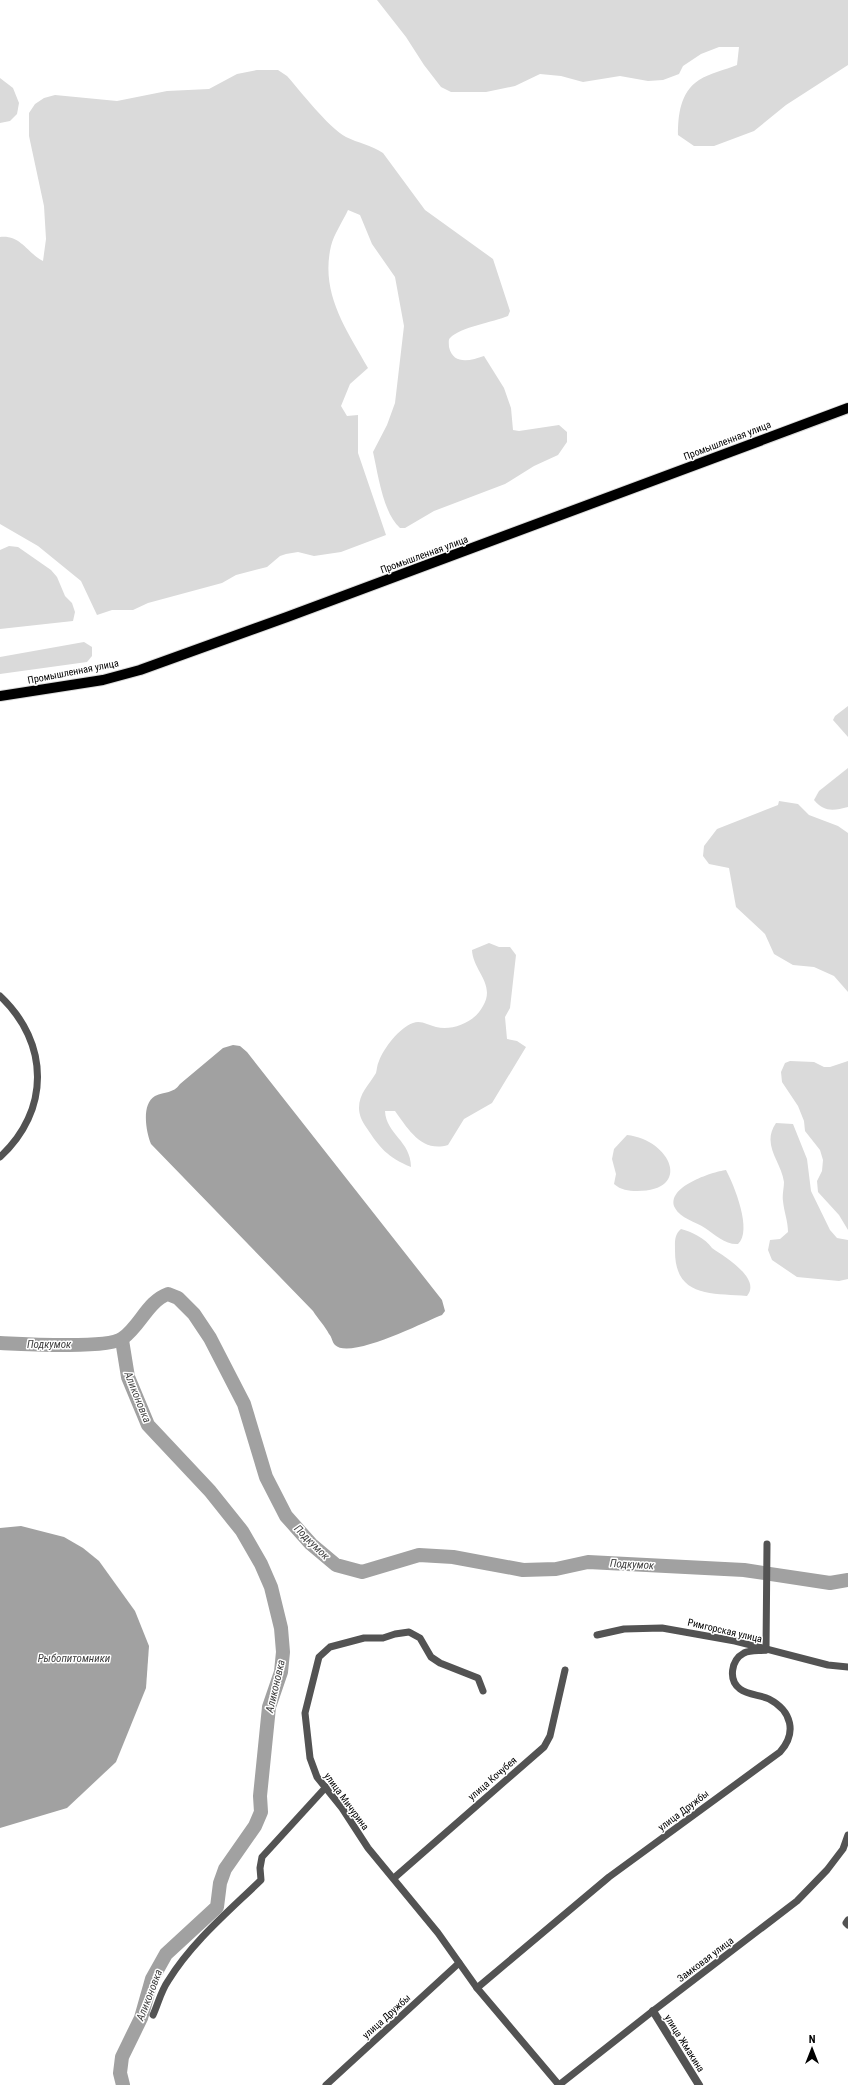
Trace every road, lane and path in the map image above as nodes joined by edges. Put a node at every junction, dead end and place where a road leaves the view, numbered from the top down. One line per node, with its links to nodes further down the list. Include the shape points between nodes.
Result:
1 (848, 408): 2 (main road, Промышленная улица, via 140,670 103,680)
2 (0, 696)
3 (0, 996): 4 (street, via 17,1016 30,1040 37,1061 38,1076 36,1097 24,1129)
4 (0, 1157)
5 (767, 1544): 7 (street)
6 (597, 1635): 7 (street, Римгорская улица, via 624,1629 662,1628 735,1641)
7 (766, 1650): 8 (street, Римгорская улица, via 828,1665); 17 (street, улица Дружбы, via 745,1653 735,1660 732,1670 734,1682 741,1690 779,1705 790,1725 791,1736 787,1744 780,1752 609,1877)
8 (848, 1667)
9 (565, 1670): 13 (street, улица Кочубея, via 550,1736 544,1747)
10 (482, 1691): 11 (street, улица Мичурина, via 478,1678 431,1657 420,1638 409,1632 383,1638 364,1638 330,1647 319,1657 305,1713 310,1758 317,1777)
11 (326, 1787): 13 (street, улица Мичурина, via 368,1848); 19 (street, via 262,1857 261,1880 203,1935 176,1968 166,1983)
12 (848, 1835): 18 (street, Замковая улица, via 843,1849 827,1870 797,1901)
13 (394, 1878): 16 (street, улица Мичурина)
14 (848, 1920): 15 (street)
15 (848, 1925)
16 (459, 1963): 17 (street, улица Мичурина); 20 (street, улица Дружбы)
17 (477, 1988): 21 (street, улица Мичурина)
18 (653, 2011): 21 (street, Замковая улица); 22 (street, улица Жмакина)
19 (153, 2015)
20 (326, 2085)
21 (559, 2085)
22 (699, 2085)

